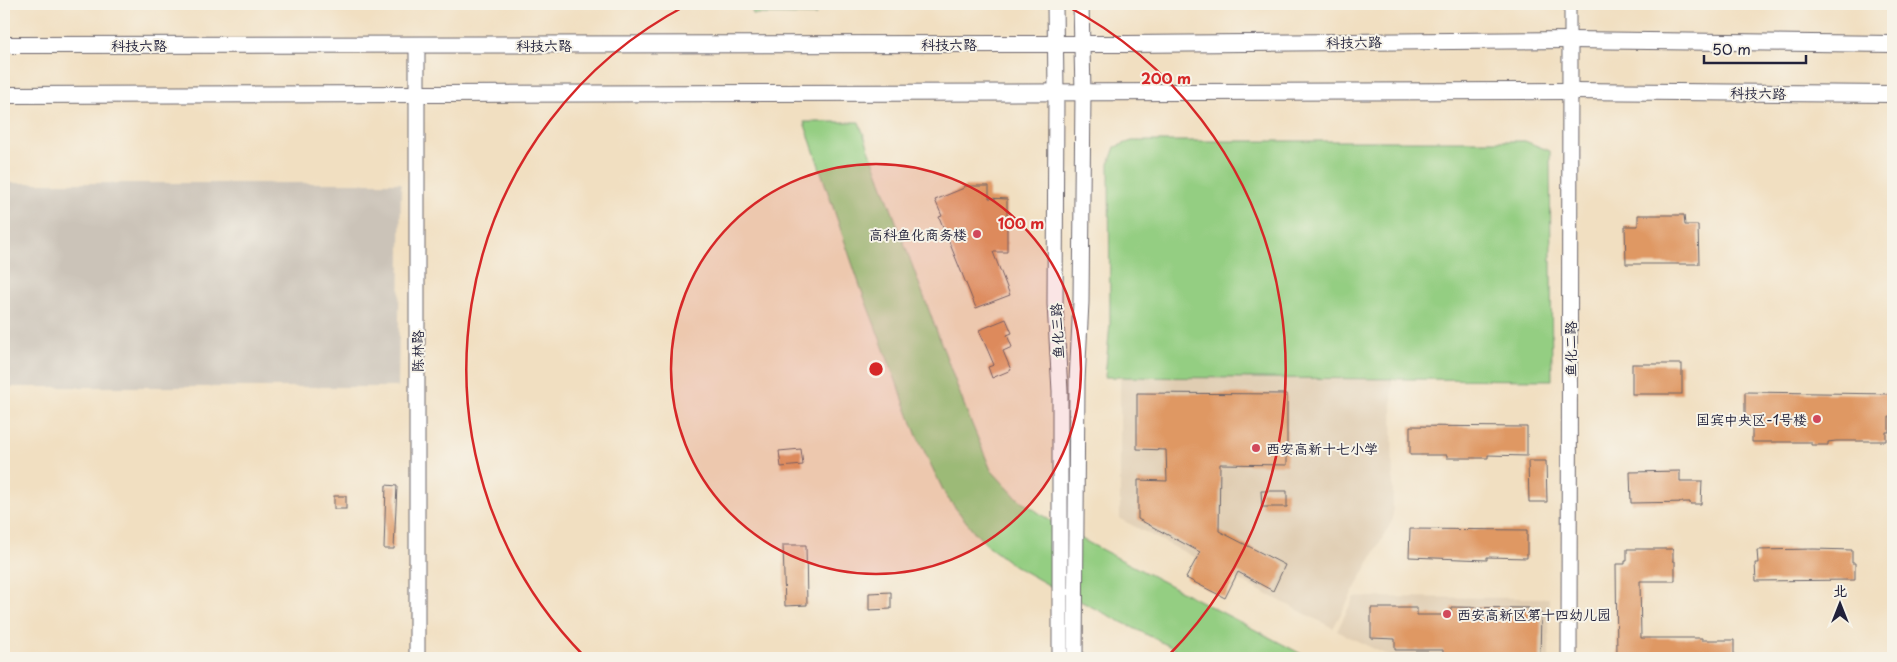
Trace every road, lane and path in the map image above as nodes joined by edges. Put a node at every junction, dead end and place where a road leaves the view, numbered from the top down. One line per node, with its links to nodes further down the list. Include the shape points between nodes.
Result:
1 (1055, 4): 5 (street, 鱼化三路)
2 (1081, 4): 6 (street, 鱼化三路)
3 (1570, 4): 4 (street)
4 (1570, 40): 6 (main road, 科技六路); 7 (main road, 科技六路); 10 (street, 鱼化二路)
5 (1055, 44): 6 (main road, 科技六路); 9 (main road, 科技六路); 11 (street, 鱼化三路)
6 (1081, 44): 12 (street, 鱼化三路)
7 (1893, 44)
8 (4, 45): 9 (main road, 科技六路)
9 (417, 45): 15 (street, 陈林路)
10 (1570, 91): 12 (main road, 科技六路); 13 (main road, 科技六路); 19 (street, 鱼化二路)
11 (1056, 92): 12 (main road, 科技六路); 15 (main road, 科技六路); 17 (street, 鱼化三路)
12 (1082, 92): 18 (street, 鱼化三路)
13 (1893, 94)
14 (4, 95): 15 (main road, 科技六路)
15 (417, 95): 16 (street, 陈林路)
16 (418, 658)
17 (1060, 658)
18 (1074, 658)
19 (1569, 658)

